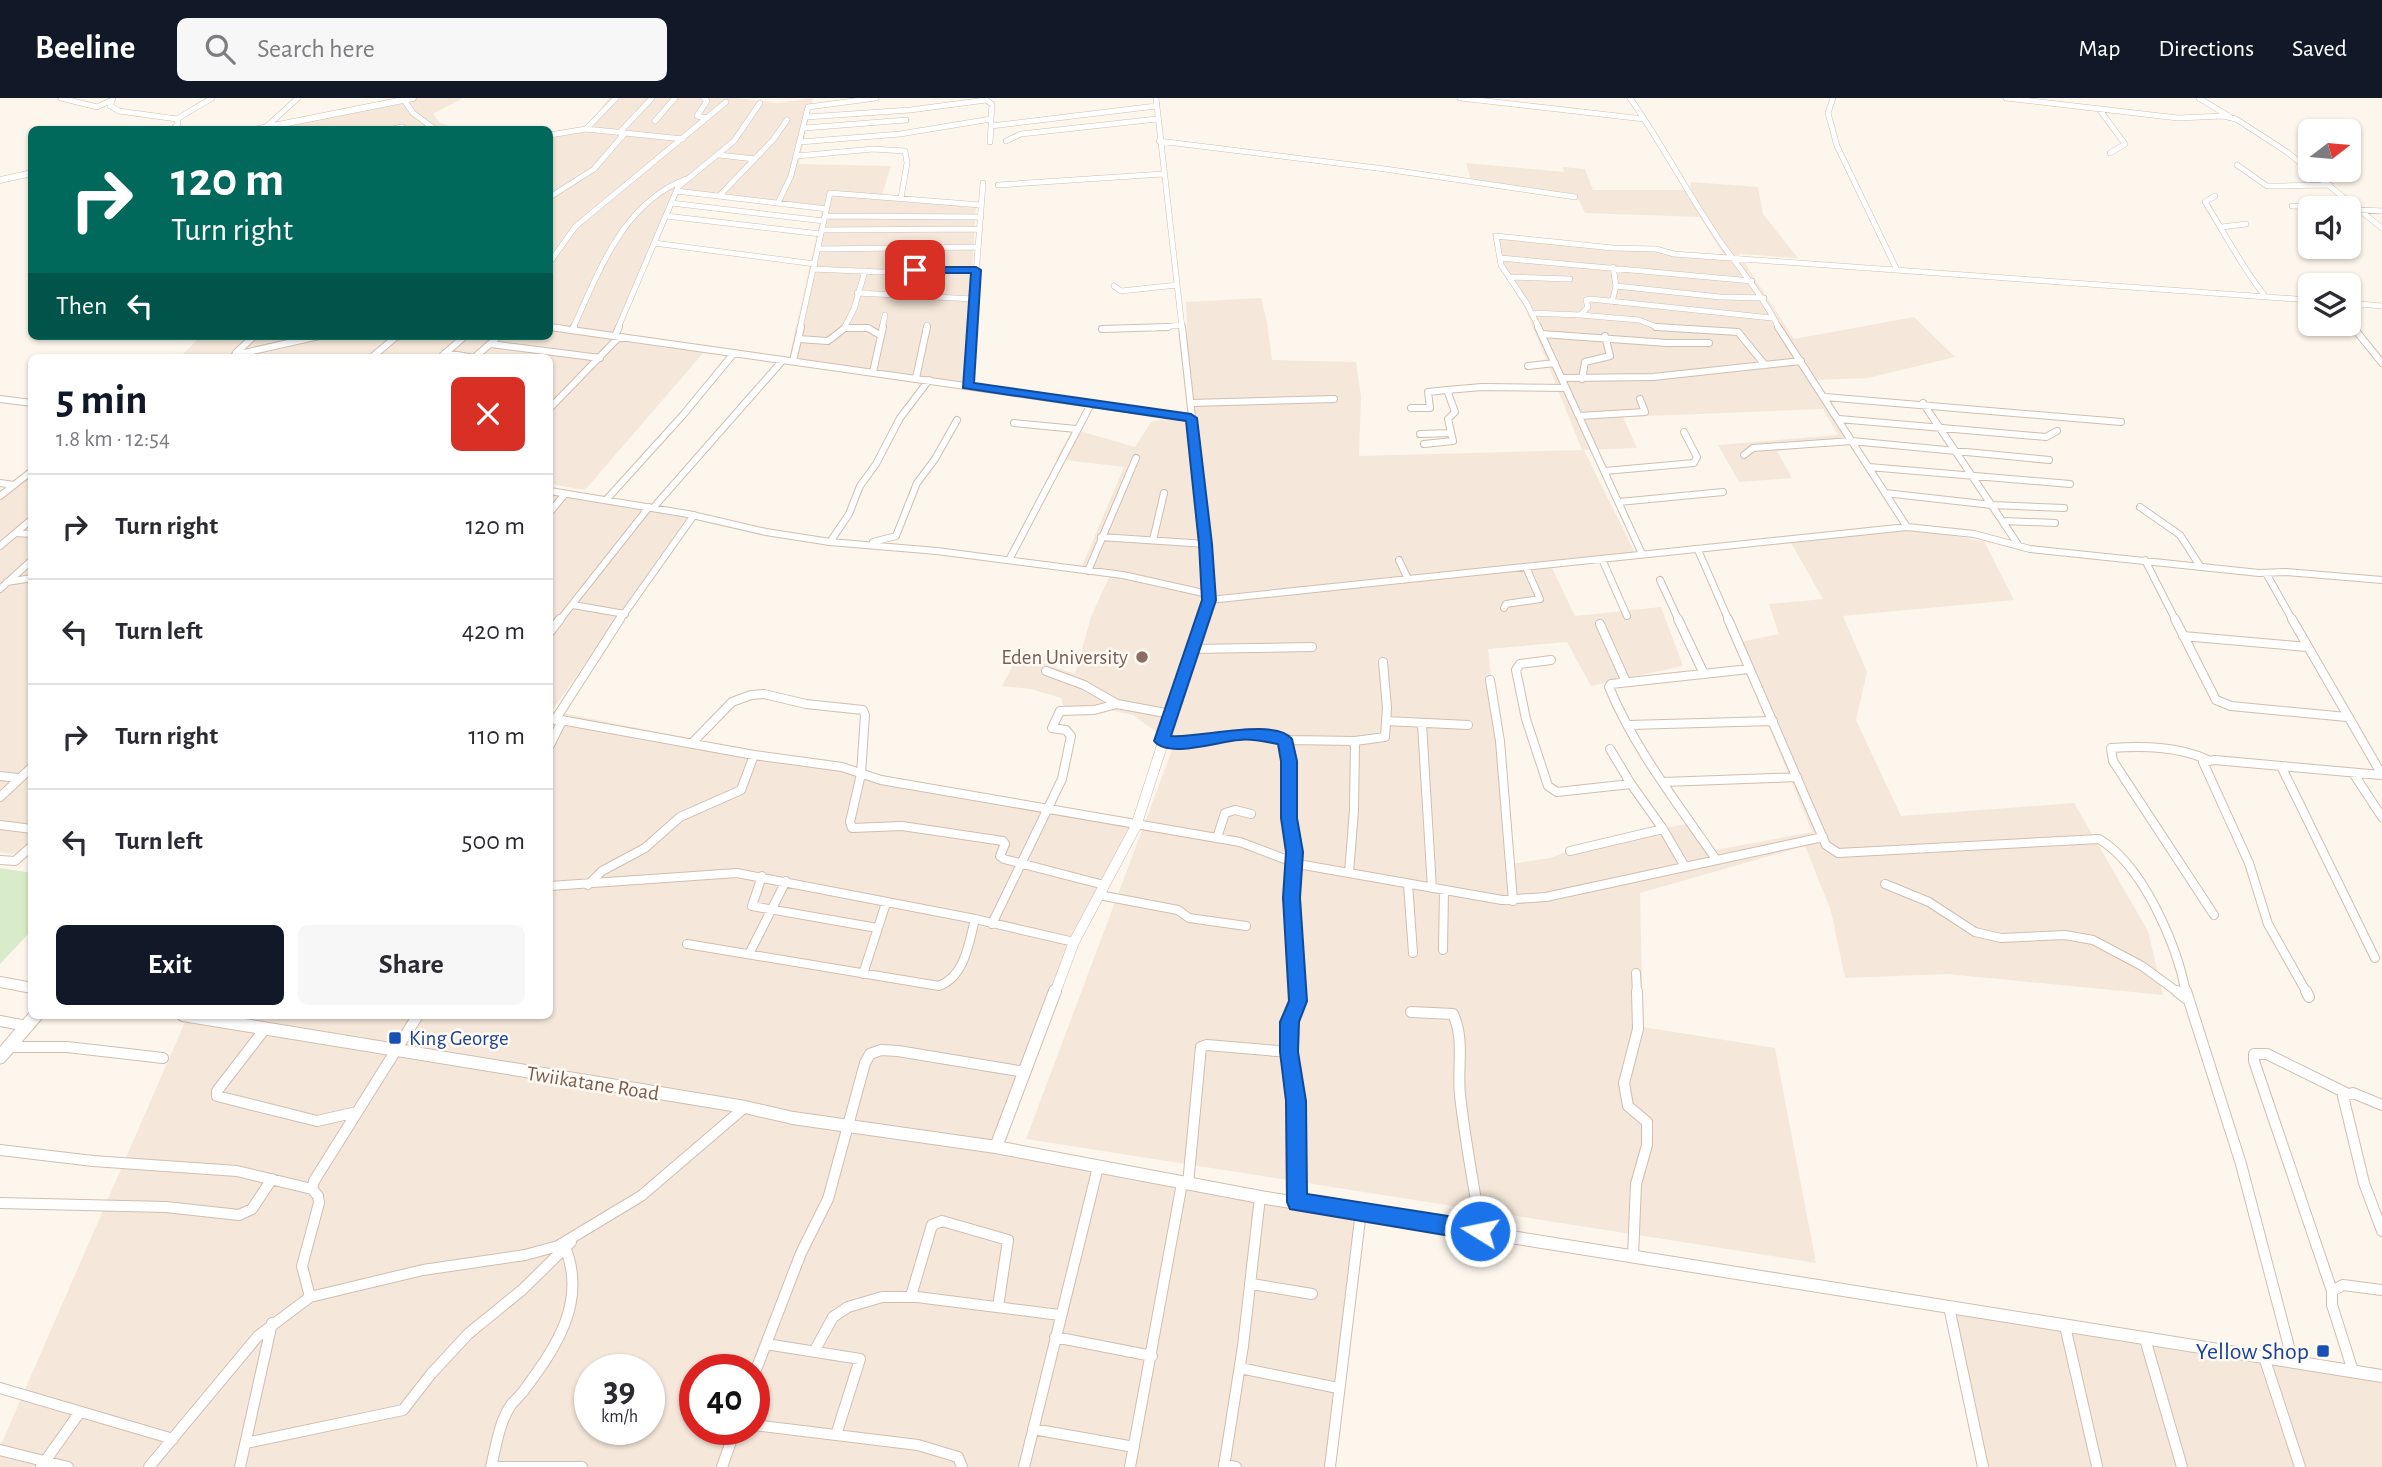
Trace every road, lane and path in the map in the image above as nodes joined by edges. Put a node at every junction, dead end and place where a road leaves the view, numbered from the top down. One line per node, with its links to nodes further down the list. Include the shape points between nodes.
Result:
1 (61, 98): 16 (street, via 97,107)
2 (212, 98): 25 (street)
3 (298, 98): 34 (street)
4 (413, 98): 17 (street)
5 (615, 98): 40 (street)
6 (652, 98): 41 (street)
7 (675, 98): 31 (street)
8 (704, 98): 24 (street, via 707,101 697,116)
9 (876, 98): 22 (street, via 810,106)
10 (1156, 98): 20 (street)
11 (1460, 98): 28 (street)
12 (1630, 98): 28 (street)
13 (1833, 98): 94 (street, via 1828,113 1837,146)
14 (2006, 98): 21 (street)
15 (2199, 98): 23 (street)
16 (112, 99): 25 (street, via 110,106 119,111)
17 (404, 100): 32 (street); 37 (street)
18 (726, 102): 24 (street)
19 (760, 103): 49 (street)
20 (1156, 106): 27 (street); 38 (street)
21 (2099, 109): 23 (street, via 2178,118); 48 (street, via 2125,144)
22 (807, 117): 26 (street, via 986,100 991,102); 39 (street)
23 (2230, 117): 59 (street)
24 (707, 118): 43 (street)
25 (177, 119): 33 (street)
26 (991, 119): 38 (street); 46 (street, via 900,134)
27 (1157, 119): 44 (street, via 1021,134); 45 (street)
28 (1644, 119): 89 (street)
29 (787, 120): 51 (street)
30 (906, 120): 39 (street)
31 (655, 121)
32 (292, 122): 35 (street); 36 (street)
33 (176, 126)
34 (267, 126)
35 (271, 126)
36 (291, 126)
37 (431, 126)
38 (991, 126): 47 (street)
39 (805, 128): 46 (street)
40 (586, 129): 41 (street); 42 (street)
41 (622, 133): 43 (street); 61 (street, via 594,169)
42 (553, 134)
43 (683, 139): 87 (street, via 576,226)
44 (1006, 141)
45 (1159, 141): 54 (street); 65 (street)
46 (800, 142): 50 (street)
47 (990, 142)
48 (2110, 153)
49 (719, 155): 51 (street); 55 (street)
50 (797, 156): 66 (street, via 905,151); 67 (street)
51 (755, 159): 62 (street)
52 (2237, 165): 59 (street, via 2267,186)
53 (28, 174): 56 (street)
54 (1163, 174): 58 (street); 100 (street)
55 (686, 179): 60 (street); 120 (street, via 655,193 624,224)
56 (0, 180)
57 (983, 183): 69 (street)
58 (998, 185)
59 (2329, 185): 64 (street)
60 (676, 191): 62 (street); 68 (street)
61 (553, 195)
62 (719, 196): 67 (street)
63 (2215, 196): 80 (street, via 2205,202)
64 (2343, 196)
65 (1575, 197)
66 (901, 198): 69 (street); 75 (street, via 832,193)
67 (779, 203): 75 (street)
68 (671, 204): 74 (street); 76 (street)
69 (981, 205): 77 (street)
70 (2292, 206): 71 (street)
71 (2298, 206)
72 (2361, 210): 73 (street); 81 (street)
73 (2382, 211)
74 (752, 213): 75 (street); 79 (street)
75 (825, 215): 77 (street); 83 (street)
76 (666, 216): 79 (street); 84 (street)
77 (981, 217): 82 (street)
78 (2246, 224): 80 (street)
79 (742, 226): 83 (street)
80 (2222, 228): 104 (street)
81 (2382, 228)
82 (980, 229): 83 (street); 85 (street)
83 (822, 232): 86 (street)
84 (654, 243): 92 (street); 125 (street)
85 (978, 247): 86 (street); 95 (street)
86 (818, 249): 92 (street)
87 (553, 257)
88 (1500, 258): 89 (street, via 1498,236); 93 (street); 97 (street)
89 (1734, 258): 90 (street); 91 (street)
90 (1752, 259): 91 (street); 94 (street)
91 (1740, 266): 99 (street)
92 (814, 267): 96 (street); 126 (street)
93 (1613, 267): 99 (street); 102 (street)
94 (1896, 268): 104 (street)
95 (976, 270): 96 (street); 106 (street)
96 (865, 271): 103 (street)
97 (1510, 277): 98 (street); 111 (street)
98 (1570, 279)
99 (1752, 281): 105 (street)
100 (1177, 285): 101 (street, via 1123,291); 116 (street)
101 (1114, 286)
102 (1616, 286): 105 (street); 108 (street)
103 (857, 293): 106 (street); 118 (street)
104 (2265, 296): 107 (street)
105 (1764, 298): 114 (street)
106 (974, 299): 155 (street)
107 (2298, 299)
108 (1612, 302): 113 (street, via 1587,300 1588,307); 114 (street)
109 (2361, 304): 110 (street)
110 (2382, 306)
111 (1531, 313): 113 (street); 121 (street)
112 (885, 315): 122 (street)
113 (1580, 315): 148 (street, via 1639,320 1657,327 1738,332)
114 (1772, 318): 145 (street)
115 (927, 325): 152 (street)
116 (1181, 325): 119 (street); 163 (street)
117 (553, 327): 120 (street)
118 (845, 328): 122 (street, via 868,328); 126 (street, via 829,340)
119 (1102, 329)
120 (572, 330): 125 (street)
121 (1542, 334): 123 (street); 146 (street)
122 (880, 335): 150 (street)
123 (1605, 336): 132 (street); 153 (street, via 1610,356 1585,362)
124 (2361, 336): 147 (street)
125 (617, 337): 135 (street); 142 (street)
126 (798, 339): 144 (street)
127 (250, 340): 136 (street)
128 (302, 340): 137 (street)
129 (392, 340): 138 (street)
130 (460, 340): 139 (street)
131 (495, 340): 133 (street)
132 (1709, 343)
133 (491, 344): 134 (street); 140 (street)
134 (556, 352): 141 (street); 142 (street)
135 (734, 353): 143 (street); 199 (street)
136 (236, 354)
137 (242, 354)
138 (376, 354)
139 (444, 354)
140 (479, 354)
141 (553, 356)
142 (600, 358): 166 (street)
143 (783, 359): 144 (street); 203 (street)
144 (793, 361): 150 (street)
145 (1801, 361): 148 (street); 158 (street)
146 (1555, 363): 149 (street); 151 (street)
147 (2382, 363)
148 (1765, 365): 153 (street)
149 (1528, 366)
150 (873, 372): 152 (street)
151 (1563, 378): 153 (street); 156 (street)
152 (916, 379): 154 (street)
153 (1582, 379)
154 (929, 380): 155 (street); 215 (street, via 900,418)
155 (968, 386): 165 (street)
156 (1566, 388): 157 (street); 168 (street)
157 (1447, 390): 167 (street, via 1428,392 1430,408); 178 (street, via 1455,412 1448,419)
158 (1825, 397): 164 (street); 170 (street)
159 (0, 399): 162 (street)
160 (1334, 399): 163 (street)
161 (1640, 399): 168 (street, via 1645,412)
162 (28, 402)
163 (1191, 403): 169 (street)
164 (1923, 403): 172 (street); 174 (street)
165 (1091, 404): 169 (street); 175 (street)
166 (553, 405)
167 (1410, 408)
168 (1579, 416): 187 (street)
169 (1191, 418): 217 (street)
170 (1839, 419): 174 (street); 180 (street)
171 (957, 420): 216 (street, via 917,483 896,536)
172 (2121, 422)
173 (1014, 423): 175 (street)
174 (1940, 428): 176 (street, via 2046,437); 182 (street)
175 (1076, 429): 223 (street)
176 (2057, 431)
177 (1685, 432): 187 (street, via 1697,457 1695,463)
178 (1451, 433): 179 (street); 181 (street, via 1453,442)
179 (1420, 434)
180 (1852, 441): 182 (street); 183 (street, via 1753,448); 186 (street)
181 (1424, 444)
182 (1956, 452): 185 (street); 189 (street)
183 (1744, 455)
184 (1136, 458): 213 (street)
185 (2049, 460)
186 (1869, 467): 189 (street); 196 (street)
187 (1605, 471): 200 (street)
188 (28, 474): 192 (street)
189 (1975, 477): 191 (street); 201 (street)
190 (0, 483): 192 (street)
191 (2070, 484)
192 (14, 485): 198 (street)
193 (553, 492): 197 (street)
194 (1723, 492): 200 (street)
195 (1164, 493): 214 (street)
196 (1885, 493): 201 (street); 210 (street)
197 (565, 494): 199 (street); 202 (street)
198 (0, 496)
199 (606, 500): 203 (street)
200 (1619, 502): 221 (street)
201 (1992, 505): 204 (street); 207 (street)
202 (553, 508)
203 (651, 508): 206 (street); 237 (street)
204 (2064, 508)
205 (2140, 508): 227 (street, via 2180,535)
206 (694, 516): 215 (street); 239 (street, via 645,579)
207 (2003, 521): 209 (street); 219 (street)
208 (28, 522): 211 (street)
209 (2054, 523)
210 (1907, 527): 219 (street, via 1974,534); 220 (street)
211 (16, 533): 212 (street); 218 (street)
212 (28, 534)
213 (1101, 537): 214 (street); 229 (street)
214 (1153, 540): 217 (street)
215 (830, 542): 216 (street)
216 (863, 544): 223 (street)
217 (1206, 544): 236 (street)
218 (0, 546)
219 (2019, 547): 225 (street)
220 (1698, 550): 221 (street); 249 (street)
221 (1642, 554): 222 (street)
222 (1602, 559): 228 (street); 240 (street)
223 (1009, 560): 229 (street)
224 (1399, 560): 232 (street)
225 (2145, 561): 227 (street); 243 (street)
226 (28, 563): 235 (street)
227 (2200, 566): 230 (street)
228 (1526, 567): 232 (street); 238 (street, via 1540,599 1512,602)
229 (1088, 571): 236 (street, via 1166,582)
230 (2266, 573): 234 (street); 245 (street)
231 (28, 579): 235 (street)
232 (1408, 579): 236 (street)
233 (1660, 580): 251 (street)
234 (2382, 580)
235 (2, 584)
236 (1209, 597): 246 (street)
237 (573, 605): 239 (street); 242 (street)
238 (1504, 608)
239 (625, 614): 257 (street)
240 (1627, 617)
241 (1600, 624): 253 (street)
242 (553, 628)
243 (2183, 636): 245 (street); 256 (street, via 2211,693 2224,704)
244 (1312, 647): 246 (street)
245 (2307, 647): 256 (street)
246 (1192, 649): 255 (street)
247 (1550, 660): 280 (street, via 1520,664 1516,670 1518,692 1548,786 1557,792)
248 (1383, 662): 258 (street)
249 (1749, 669): 251 (street); 259 (street)
250 (1046, 671): 254 (street)
251 (1704, 674): 253 (street)
252 (1490, 680): 308 (street, via 1500,741)
253 (1626, 682): 262 (street, via 1611,684 1609,690)
254 (1117, 704): 255 (street); 282 (street, via 1056,716 1052,728 1066,730 1071,736 1062,779)
255 (1171, 714): 264 (street)
256 (2347, 717): 274 (street)
257 (556, 720): 266 (street)
258 (1386, 721): 260 (street); 265 (street, via 1385,738)
259 (1773, 721): 262 (street); 278 (street)
260 (1422, 724): 261 (street); 305 (street)
261 (1468, 725)
262 (1629, 725): 279 (street)
263 (1285, 739): 264 (street, via 1242,733 1186,743); 265 (street); 295 (street)
264 (1162, 741): 286 (street)
265 (1355, 741): 298 (street)
266 (693, 742): 268 (street); 273 (street, via 733,702 751,695 861,710 865,715)
267 (1610, 749): 280 (street)
268 (754, 755): 273 (street, via 834,765); 303 (street, via 741,790 681,815 647,846 601,871)
269 (2208, 760): 270 (street); 311 (street, via 2154,749 2110,751); 326 (street, via 2204,766 2249,863 2269,924)
270 (2281, 766): 272 (street); 321 (street)
271 (28, 770): 276 (street)
272 (2353, 773): 274 (street); 284 (street)
273 (861, 774): 282 (street); 296 (street, via 852,828 902,826 993,838 1005,843 1001,858)
274 (2381, 775)
275 (0, 776): 276 (street)
276 (20, 777): 277 (street); 281 (street)
277 (28, 777)
278 (1797, 777): 279 (street); 289 (street)
279 (1663, 782): 293 (street)
280 (1631, 784): 288 (street)
281 (0, 797)
282 (1048, 811): 286 (street); 296 (street)
283 (1251, 814): 290 (street, via 1225,813)
284 (2382, 817)
285 (0, 825): 287 (street)
286 (1136, 826): 290 (street); 306 (street)
287 (28, 828)
288 (1663, 829): 292 (street); 297 (street)
289 (1823, 837): 293 (street); 327 (street, via 1838,853 2087,839 2108,842 2122,857 2173,946)
290 (1217, 838): 295 (street, via 1251,845)
291 (28, 850): 294 (street, via 15,861)
292 (1570, 850)
293 (1715, 858): 297 (street)
294 (0, 860)
295 (1293, 862): 298 (street); 337 (street, via 1298,1001 1289,1022)
296 (1021, 863): 306 (street); 313 (street)
297 (1684, 865): 308 (street)
298 (1349, 873): 301 (street)
299 (762, 876): 300 (street); 303 (street, via 715,873); 310 (street, via 751,905)
300 (786, 881): 309 (street); 310 (street)
301 (1408, 884): 305 (street); 319 (street)
302 (1885, 884): 327 (street, via 1929,902 1975,932 2001,938 2065,935 2093,940 2142,966)
303 (588, 885): 304 (street)
304 (553, 886)
305 (1432, 888): 307 (street)
306 (1101, 890): 314 (street, via 1178,910 1189,918); 316 (street)
307 (1444, 890): 308 (street); 318 (street)
308 (1513, 901)
309 (886, 903): 312 (street); 315 (street)
310 (773, 910): 315 (street); 320 (street)
311 (2214, 915)
312 (975, 919): 313 (street); 323 (street, via 962,961 947,984 932,986)
313 (992, 924): 316 (street)
314 (1246, 926)
315 (877, 928): 323 (street)
316 (1074, 942): 339 (street)
317 (687, 944): 320 (street)
318 (1443, 950)
319 (1413, 953)
320 (749, 954): 323 (street)
321 (2375, 958)
322 (1636, 972): 359 (street, via 1638,1029 1624,1083 1628,1106 1646,1119 1648,1138 1636,1184)
323 (863, 974)
324 (0, 982): 325 (main road)
325 (28, 987)
326 (2309, 998)
327 (2187, 999): 378 (street, via 2241,1164)
328 (1411, 1012): 355 (street, via 1446,1012 1456,1018 1461,1097)
329 (33, 1019): 333 (main road)
330 (205, 1019): 334 (street, Twiikatane Road)
331 (415, 1019): 335 (street)
332 (0, 1021): 333 (street)
333 (27, 1026): 336 (main road)
334 (264, 1030): 335 (street, Twiikatane Road); 343 (street, via 217,1096 317,1121)
335 (395, 1051): 342 (street, Twiikatane Road); 343 (street)
336 (4, 1052): 338 (street, via 50,1045)
337 (1289, 1052): 349 (street, via 1201,1046); 352 (street, via 1296,1101)
338 (163, 1058)
339 (1025, 1072): 344 (street, via 874,1051 867,1058); 345 (street)
340 (2346, 1093): 341 (street); 356 (street, via 2342,1101); 362 (street, via 2267,1054 2254,1054)
341 (2382, 1105)
342 (745, 1107): 344 (street, Twiikatane Road); 357 (street, via 657,1184)
343 (357, 1112): 350 (street)
344 (849, 1126): 345 (street, Twiikatane Road); 373 (street, via 828,1199 801,1253)
345 (999, 1149): 347 (street, Twiikatane Road)
346 (0, 1150): 348 (street, via 218,1169)
347 (1098, 1167): 349 (street, Twiikatane Road); 368 (street)
348 (272, 1179): 350 (street); 353 (street, via 252,1209 239,1215 166,1207)
349 (1185, 1184): 351 (street, Twiikatane Road); 376 (street)
350 (312, 1189): 365 (street, via 319,1203 302,1266)
351 (1260, 1197): 352 (street, Twiikatane Road); 360 (street)
352 (1297, 1202): 354 (street, Twiikatane Road)
353 (0, 1203)
354 (1361, 1211): 355 (street, Twiikatane Road); 383 (street)
355 (1480, 1231): 359 (street, Twiikatane Road)
356 (2382, 1231)
357 (575, 1237): 358 (street); 365 (street, via 543,1251 423,1270)
358 (565, 1247): 389 (street, via 468,1334 402,1410); 399 (street, via 573,1271 574,1297 539,1368 509,1406)
359 (1633, 1257): 367 (street, Twiikatane Road)
360 (1252, 1284): 363 (street); 379 (street)
361 (2382, 1290): 362 (street, via 2343,1285)
362 (2332, 1291): 380 (street, via 2332,1305)
363 (1312, 1294)
364 (911, 1296): 366 (street); 366 (street, via 932,1225 942,1222 1008,1240); 374 (street, via 864,1301 839,1312 826,1325)
365 (310, 1297): 369 (street)
366 (998, 1307): 368 (street)
367 (1950, 1307): 370 (street, Twiikatane Road); 406 (street)
368 (1060, 1315): 371 (street)
369 (272, 1323): 388 (street); 389 (street)
370 (2065, 1325): 372 (street, Twiikatane Road); 395 (street)
371 (1055, 1337): 376 (street); 386 (street)
372 (2145, 1339): 377 (street, Twiikatane Road); 407 (street)
373 (766, 1344): 374 (street); 375 (street)
374 (815, 1350): 387 (street, via 860,1359)
375 (762, 1354)
376 (1152, 1356): 391 (street)
377 (2263, 1357): 378 (street, Twiikatane Road); 408 (street)
378 (2293, 1362): 380 (street, Twiikatane Road)
379 (1240, 1368): 383 (street); 394 (street)
380 (2353, 1371): 381 (street, Twiikatane Road)
381 (2382, 1376)
382 (0, 1388): 384 (street)
383 (1338, 1388): 405 (street)
384 (80, 1412): 388 (street); 393 (street)
385 (770, 1426): 387 (street)
386 (1033, 1429): 391 (street); 403 (street)
387 (836, 1435): 402 (street, via 925,1446 958,1457)
388 (173, 1439): 397 (street)
389 (246, 1443): 398 (street)
390 (730, 1445): 401 (street)
391 (1134, 1447): 404 (street)
392 (0, 1450): 393 (street)
393 (43, 1464): 396 (street)
394 (1228, 1466)
395 (2097, 1466)
396 (68, 1467)
397 (149, 1467)
398 (240, 1467)
399 (493, 1467): 400 (street)
400 (582, 1467)
401 (722, 1467)
402 (962, 1467)
403 (1024, 1467)
404 (1130, 1467)
405 (1330, 1467)
406 (1983, 1467)
407 (2182, 1467)
408 (2300, 1467)

